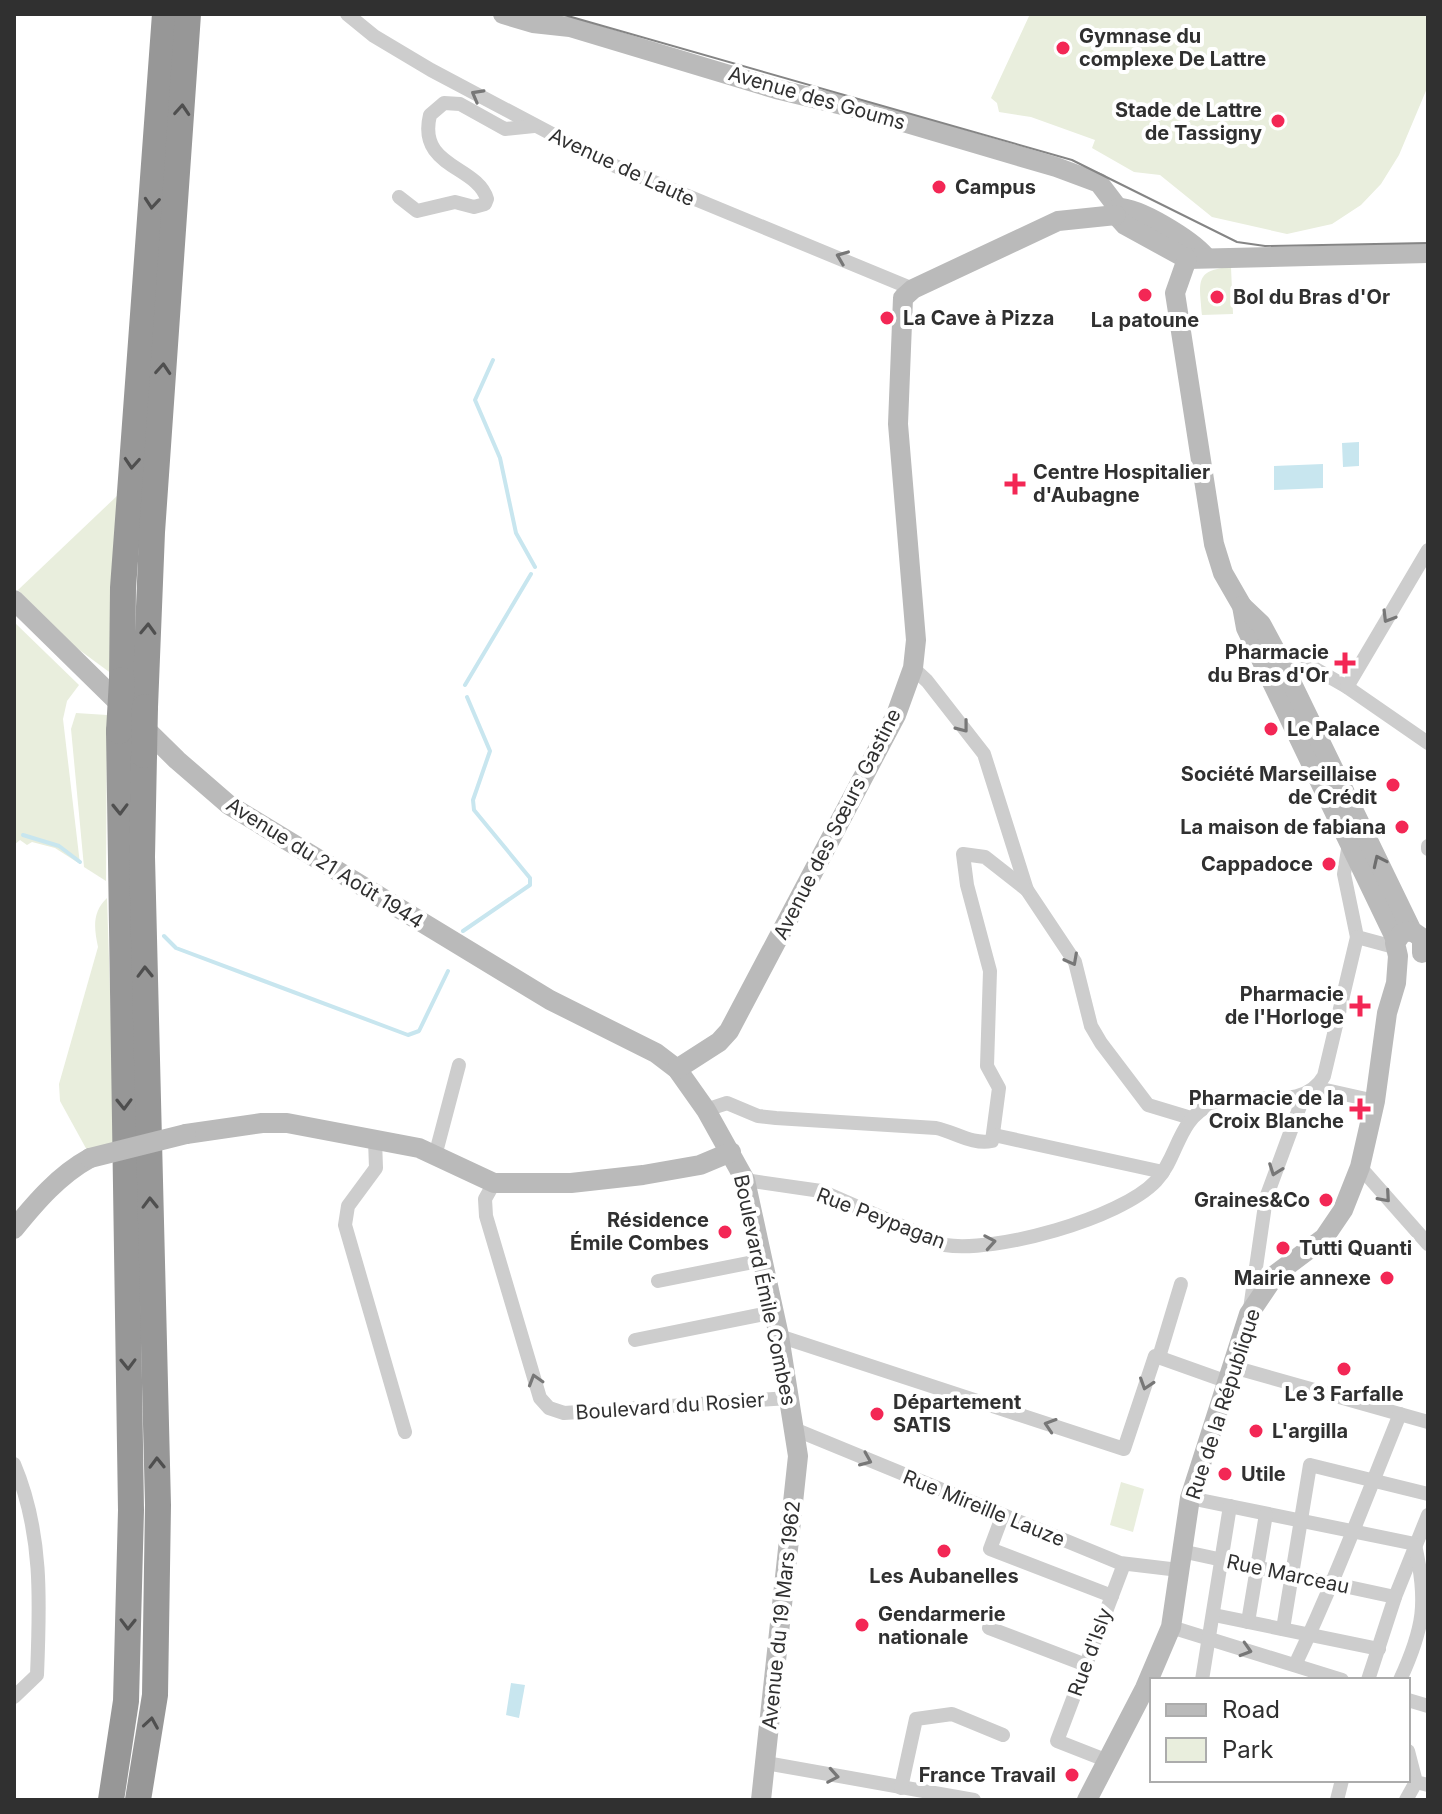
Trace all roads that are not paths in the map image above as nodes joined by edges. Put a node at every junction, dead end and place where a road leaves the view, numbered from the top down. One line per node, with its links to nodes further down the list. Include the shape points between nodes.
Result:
1 (165, 14): 94 (highway, one-way to 94, bridge, via 123,588 119,731 131,1510 126,1701)
2 (188, 14): 95 (highway, one-way to 2, bridge, via 155,1695 158,1505 142,872 145,707)
3 (347, 14): 5 (street, Avenue de Laute, one-way to 3, via 374,36)
4 (503, 14): 7 (main road, Avenue des Goums, via 570,27 1056,167 1099,183)
5 (534, 126): 6 (street, via 505,129 460,104 444,103 430,115 431,143 448,165 480,185 485,204 455,202 417,211); 10 (street, Avenue de Laute, one-way to 5, via 693,201)
6 (399, 197)
7 (1117, 212): 9 (main road, via 1128,207 1195,245); 10 (main road, via 1058,221)
8 (1428, 253): 9 (main road)
9 (1196, 258): 13 (main road, via 1175,293 1212,534 1223,573 1242,606 1261,624)
10 (913, 289): 14 (main road, Avenue des Sœurs Gastine, via 903,298 901,313 898,424 916,640)
11 (1428, 550): 15 (street, one-way to 15)
12 (14, 600): 22 (main road, Avenue du 21 Août 1944, via 229,805 550,1000 630,1038)
13 (1274, 666): 15 (street, via 1293,656); 17 (main road); 20 (main road, one-way to 13)
14 (913, 668): 18 (street, one-way to 18, via 984,754); 22 (main road, Avenue des Sœurs Gastine, via 896,715 729,1031)
15 (1347, 687): 16 (street)
16 (1428, 743)
17 (1349, 843): 19 (street, via 1344,874); 20 (main road)
18 (1027, 890): 27 (street, one-way to 27, via 1075,962 1091,1026 1148,1105); 28 (street, via 985,857 963,854 990,971 987,1066 999,1088)
19 (1357, 937): 20 (street); 23 (street)
20 (1413, 946): 25 (main road, Rue de la République, via 1396,983)
21 (459, 1065): 31 (street)
22 (677, 1069): 26 (main road, Boulevard Émile Combes)
23 (1320, 1082): 24 (street); 25 (street)
24 (1298, 1097): 27 (street, via 1213,1103); 42 (street, one-way to 42, via 1300,1106 1266,1198)
25 (1375, 1101): 32 (main road, Rue de la République)
26 (706, 1110): 28 (street, via 727,1103 758,1116 936,1128 973,1142 987,1142); 30 (main road, Boulevard Émile Combes)
27 (1191, 1118): 33 (street, Rue Peypagan)
28 (994, 1135): 33 (street)
29 (375, 1140): 31 (main road); 36 (main road, bridge, via 287,1123 186,1134 90,1158 39,1199); 51 (street, via 376,1168 348,1206 345,1225)
30 (731, 1152): 34 (main road, Boulevard Émile Combes); 35 (main road, via 700,1165 643,1175 571,1183)
31 (435, 1156): 35 (main road)
32 (1360, 1167): 37 (street, one-way to 37); 42 (main road, Rue de la République, via 1343,1210 1324,1238 1276,1274)
33 (1163, 1172): 34 (street, Rue Peypagan, one-way to 33, via 821,1191 945,1245 961,1247 1093,1219 1154,1183)
34 (745, 1180): 38 (main road, Boulevard Émile Combes)
35 (494, 1183): 47 (street, Boulevard du Rosier, one-way to 35, via 564,1413 549,1408 540,1398 486,1216 485,1199)
36 (14, 1229)
37 (1428, 1244)
38 (763, 1260): 39 (street); 41 (main road, Boulevard Émile Combes)
39 (658, 1281)
40 (1181, 1284): 45 (street)
41 (774, 1312): 43 (main road, Boulevard Émile Combes); 44 (street)
42 (1249, 1314): 46 (main road, Rue de la République)
43 (779, 1336): 45 (street, one-way to 43, via 1155,1356 1124,1449); 47 (main road, Boulevard Émile Combes)
44 (635, 1340)
45 (1159, 1357): 46 (street)
46 (1230, 1374): 48 (street); 55 (main road, Rue de la République)
47 (789, 1398): 50 (main road, Boulevard Émile Combes)
48 (1400, 1414): 49 (street); 53 (street)
49 (1428, 1422)
50 (794, 1429): 59 (street, Rue Mireille Lauze, one-way to 59); 91 (main road, Avenue du 19 Mars 1962, via 798,1456)
51 (405, 1432)
52 (14, 1464): 87 (street, via 29,1501 40,1618 37,1675)
53 (1373, 1481): 54 (street); 60 (street, via 1310,1465); 61 (street)
54 (1428, 1494)
55 (1190, 1498): 56 (street); 63 (main road, Rue de la République)
56 (1230, 1506): 57 (street); 64 (street)
57 (1266, 1514): 60 (street); 66 (street)
58 (1428, 1515): 62 (street)
59 (1002, 1517): 65 (street, Rue Mireille Lauze); 69 (street, via 990,1549)
60 (1300, 1521): 61 (street); 67 (street)
61 (1350, 1532): 62 (street); 68 (street)
62 (1415, 1544): 70 (street); 85 (street, via 1422,1576 1420,1636)
63 (1180, 1561): 64 (street, Rue Marceau); 65 (street, Rue Mireille Lauze); 73 (main road, Rue de la République)
64 (1222, 1561): 66 (street, Rue Marceau); 71 (street)
65 (1124, 1564): 69 (street, Rue d'Isly)
66 (1256, 1567): 67 (street, Rue Marceau); 72 (street)
67 (1292, 1575): 68 (street, Rue Marceau); 75 (street)
68 (1330, 1585): 70 (street, Rue Marceau); 76 (street)
69 (1112, 1596): 79 (street, Rue d'Isly)
70 (1395, 1597): 78 (street)
71 (1214, 1615): 72 (street); 77 (street)
72 (1248, 1622): 75 (street)
73 (1171, 1627): 77 (street); 81 (main road, Rue de la République)
74 (989, 1628): 79 (street)
75 (1283, 1629): 76 (street)
76 (1309, 1635): 78 (street); 80 (street)
77 (1210, 1639): 80 (street, one-way to 80); 82 (street)
78 (1379, 1649): 84 (street)
79 (1086, 1665): 90 (street, Rue d'Isly, via 1057,1741)
80 (1295, 1665): 83 (street)
81 (1153, 1678)
82 (1202, 1678)
83 (1336, 1678)
84 (1369, 1678)
85 (1401, 1678)
86 (1149, 1690): 90 (main road, Rue de la République)
87 (14, 1697)
88 (1003, 1735): 93 (street, via 952,1714 916,1719)
89 (1410, 1756): 92 (street)
90 (1108, 1761): 98 (main road, Rue de la République)
91 (766, 1763): 93 (street, one-way to 93); 96 (main road, Avenue du 19 Mars 1962)
92 (1422, 1784): 99 (street)
93 (901, 1788): 97 (street)
94 (111, 1800)
95 (138, 1800)
96 (761, 1800)
97 (974, 1800)
98 (1087, 1800)
99 (1406, 1800)

